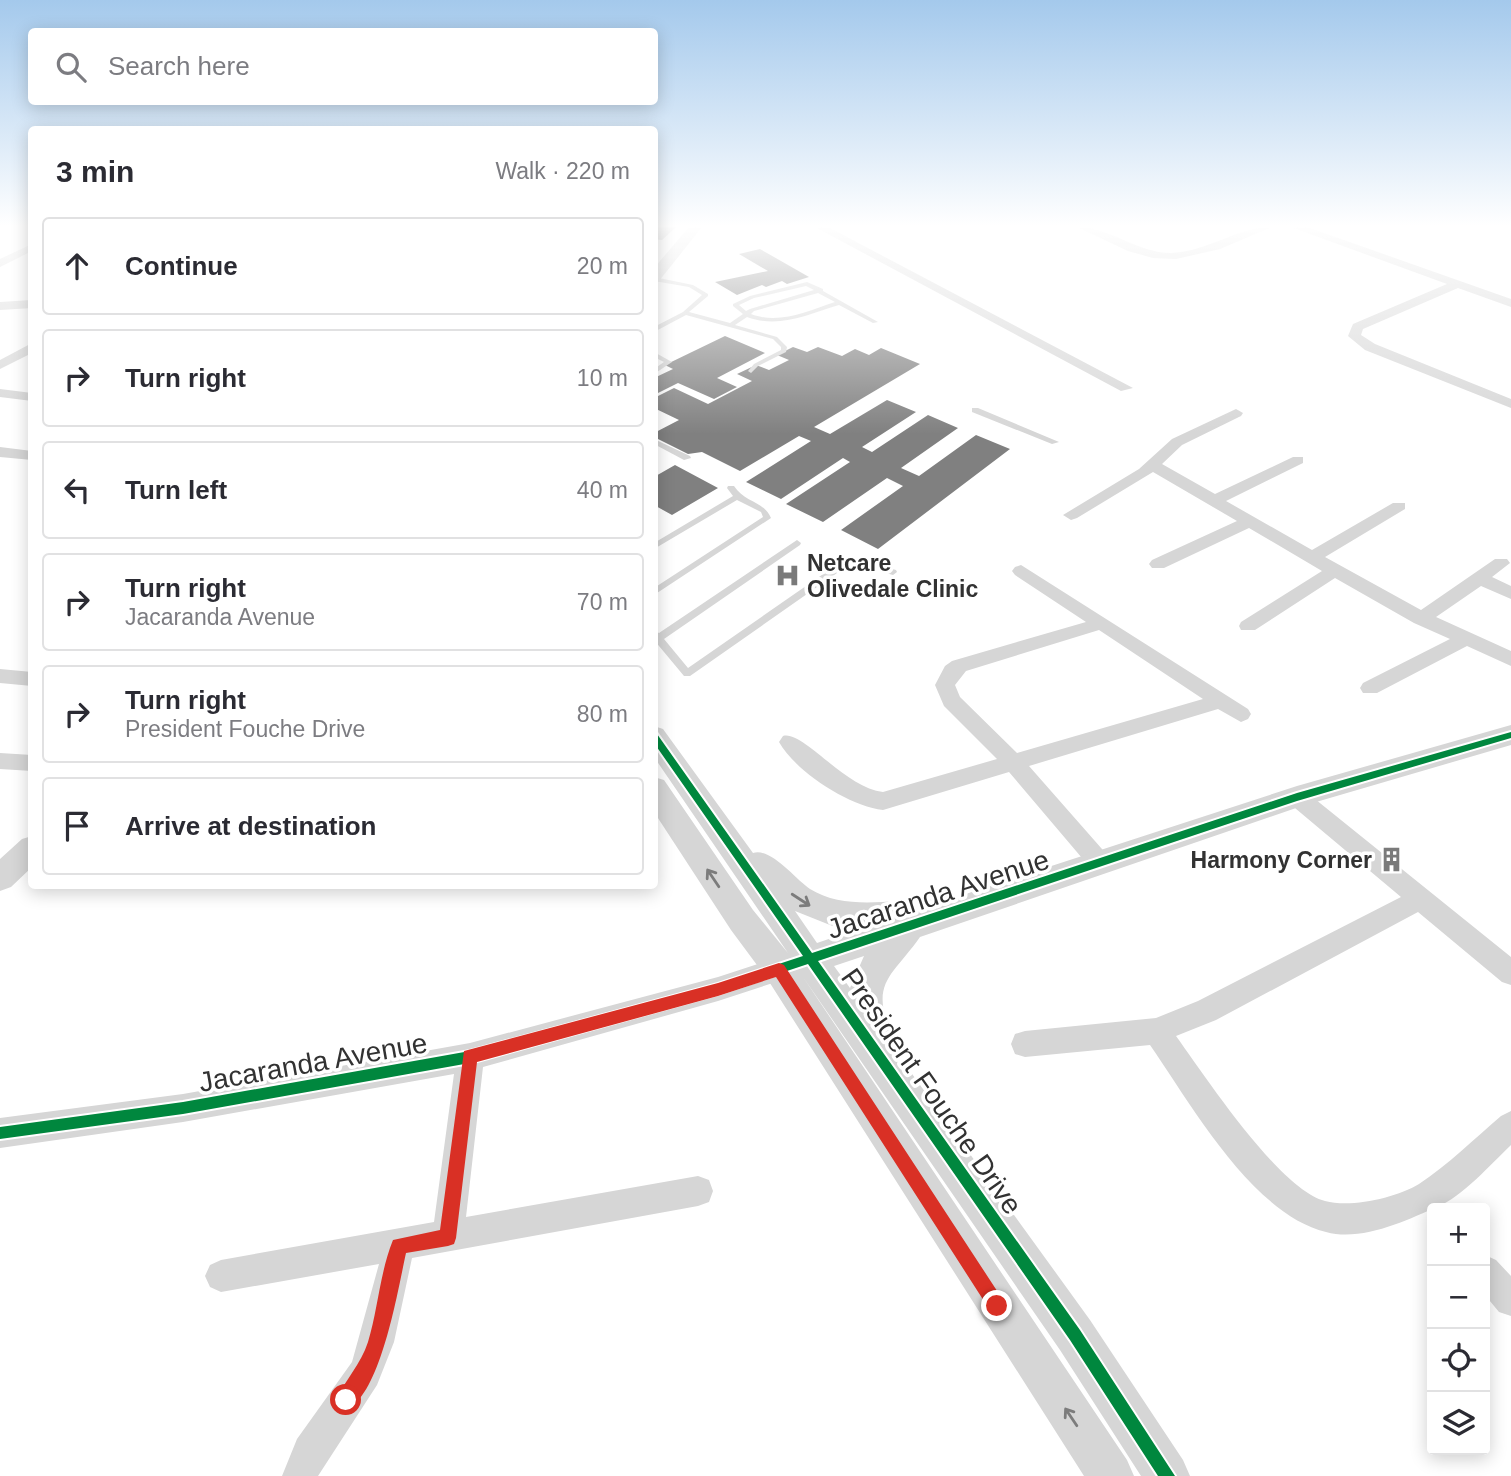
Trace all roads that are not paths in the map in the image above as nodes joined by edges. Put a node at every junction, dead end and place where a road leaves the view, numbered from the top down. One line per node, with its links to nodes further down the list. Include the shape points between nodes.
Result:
1 (705, 296): 12 (lane)
2 (757, 296): 13 (lane, via 736,302)
3 (802, 296): 13 (lane)
4 (831, 296): 8 (lane)
5 (951, 296): 22 (street)
6 (1429, 296): 25 (street, via 1357,327 1354,336 1370,347)
7 (1491, 296): 9 (street)
8 (841, 302): 13 (lane, via 775,321); 14 (lane)
9 (1511, 303)
10 (28, 304): 11 (street)
11 (0, 306)
12 (685, 313): 15 (lane); 16 (lane)
13 (745, 314): 15 (lane)
14 (875, 322)
15 (730, 326): 21 (lane, via 775,338 784,347)
16 (658, 328)
17 (28, 349): 19 (street)
18 (658, 356): 20 (lane, via 669,362)
19 (0, 365)
20 (658, 369)
21 (751, 371)
22 (1126, 388)
23 (0, 393): 24 (street)
24 (28, 396)
25 (1511, 404)
26 (975, 410): 28 (lane)
27 (1236, 413): 34 (street, via 1177,442)
28 (1055, 442)
29 (658, 443): 32 (lane)
30 (0, 452): 31 (street)
31 (28, 456)
32 (687, 458)
33 (1298, 460): 37 (street)
34 (1152, 465): 37 (street); 39 (street)
35 (731, 488): 36 (lane)
36 (737, 497): 41 (lane); 50 (lane, via 760,508 767,518)
37 (1214, 500): 40 (street)
38 (1399, 506): 43 (street)
39 (1071, 516)
40 (1250, 521): 43 (street); 45 (street)
41 (658, 543)
42 (797, 543): 55 (lane)
43 (1313, 557): 46 (street)
44 (1501, 563): 49 (street)
45 (1158, 564)
46 (1336, 570): 52 (street); 54 (street)
47 (1021, 571): 53 (street)
48 (893, 572): 56 (lane, via 858,562 845,564 687,674)
49 (1479, 578): 51 (street); 52 (street)
50 (658, 589)
51 (1511, 593)
52 (1421, 618): 57 (street)
53 (1102, 623): 62 (street); 68 (street, via 967,663 947,677 951,701)
54 (1248, 626)
55 (658, 635)
56 (658, 638)
57 (1465, 639): 58 (street); 61 (street)
58 (1511, 659)
59 (0, 676): 60 (street)
60 (28, 679)
61 (1370, 688)
62 (1221, 701): 63 (street); 68 (street)
63 (1241, 714)
64 (1511, 735): 71 (street, Jacaranda Avenue)
65 (658, 742): 72 (street, President Fouche Drive)
66 (790, 742): 68 (street, via 846,789 870,801 897,799)
67 (0, 761): 69 (street)
68 (1014, 762): 74 (street)
69 (28, 763)
70 (658, 794): 80 (street, one-way to 70)
71 (1297, 797): 74 (street, Jacaranda Avenue); 76 (street)
72 (715, 821): 77 (street, one-way to 77, via 780,886 824,912 860,916); 79 (street, President Fouche Drive)
73 (28, 852): 75 (street)
74 (1101, 864): 77 (street, Jacaranda Avenue)
75 (0, 878)
76 (1421, 898): 81 (street); 82 (street, via 1207,1011)
77 (963, 910): 78 (street, Jacaranda Avenue)
78 (909, 928): 79 (street, Jacaranda Avenue); 85 (street, via 875,965 864,994 871,1027)
79 (812, 959): 80 (street, Jacaranda Avenue); 85 (street, President Fouche Drive)
80 (779, 970): 84 (street, Jacaranda Avenue); 97 (street, one-way to 80)
81 (1511, 973)
82 (1156, 1031): 83 (street); 90 (street, via 1250,1156 1296,1204 1324,1217 1358,1217)
83 (1025, 1044)
84 (470, 1057): 87 (street, Jacaranda Avenue, via 183,1108); 91 (street)
85 (908, 1096): 98 (street, President Fouche Drive)
86 (1511, 1126): 89 (street)
87 (0, 1133)
88 (698, 1191): 91 (street)
89 (1430, 1203)
90 (1427, 1206)
91 (448, 1238): 92 (street)
92 (399, 1246): 93 (street); 96 (street, via 377,1342 365,1373 321,1434)
93 (221, 1276)
94 (1490, 1277): 95 (street)
95 (1511, 1300)
96 (300, 1476)
97 (1111, 1476)
98 (1167, 1476)

